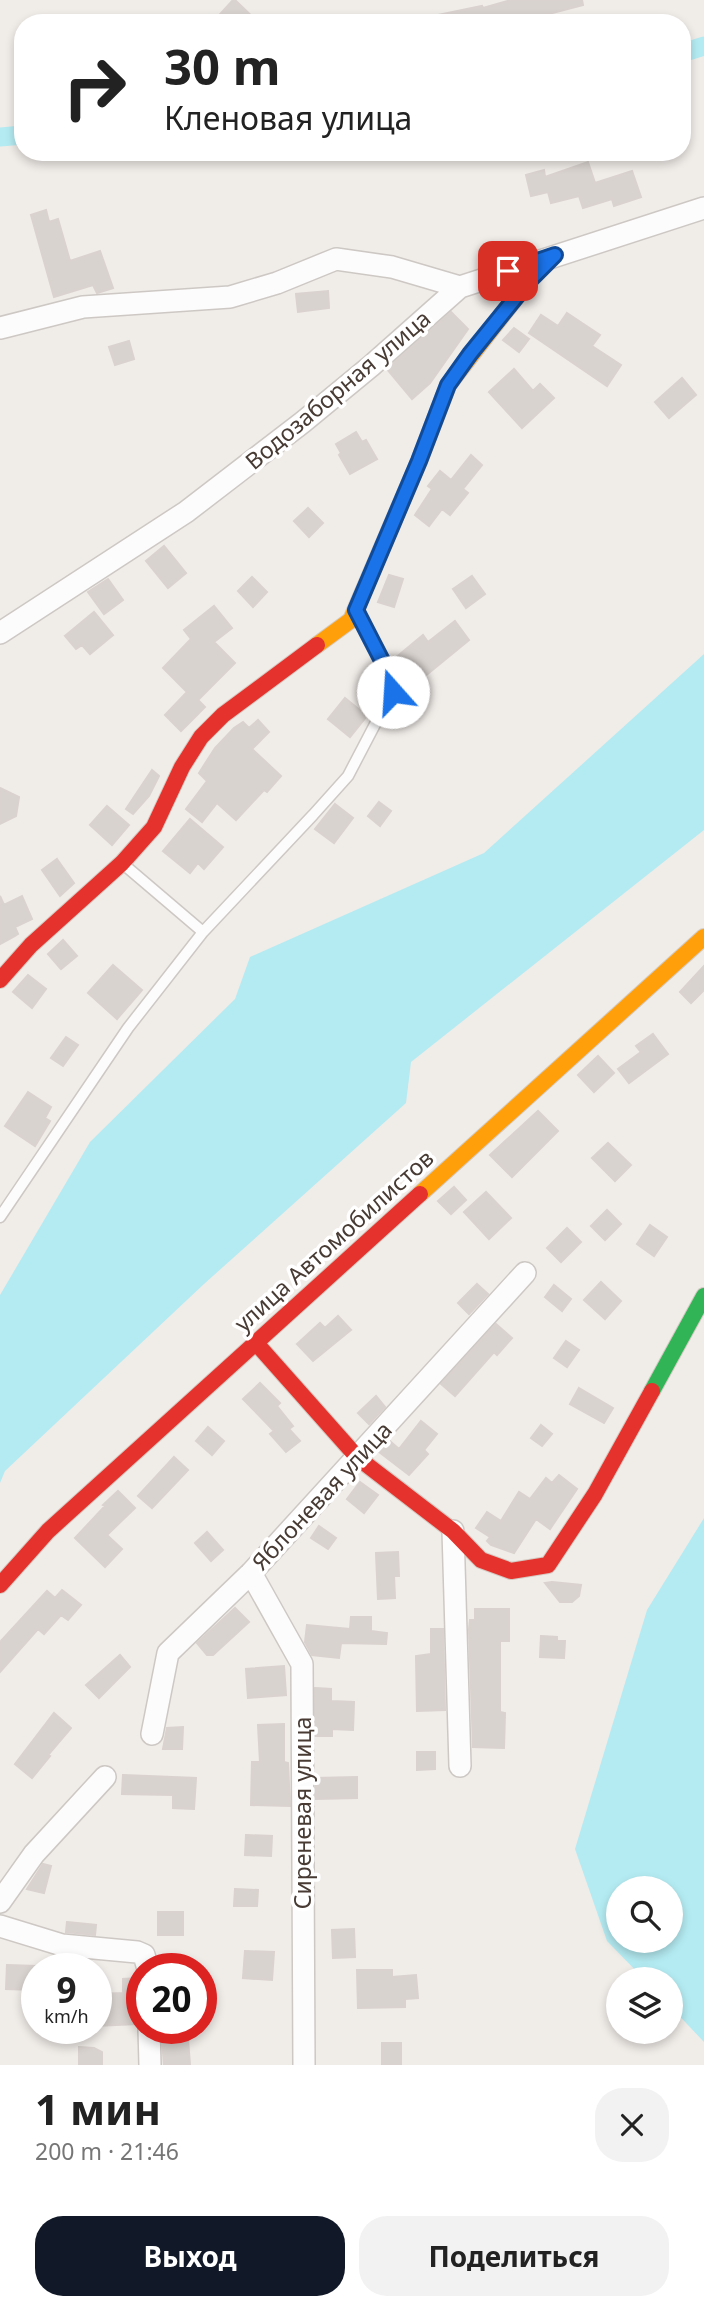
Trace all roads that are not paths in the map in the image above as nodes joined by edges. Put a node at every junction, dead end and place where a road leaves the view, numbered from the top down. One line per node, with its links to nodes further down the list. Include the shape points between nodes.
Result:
1 (704, 208): 2 (street, Водозаборная улица)
2 (555, 255): 3 (street, Водозаборная улица); 5 (street, via 448,385)
3 (460, 287): 4 (street, via 392,267 336,259 230,297 83,307); 6 (street, Водозаборная улица, via 323,406 186,512)
4 (0, 328)
5 (356, 610): 7 (street, via 338,632 223,715 201,737 154,827); 8 (lane, via 395,686 393,692 348,776)
6 (0, 633)
7 (122, 863): 8 (lane); 10 (street)
8 (203, 932): 11 (lane, via 128,1028)
9 (704, 937): 14 (street, улица Автомобилистов)
10 (0, 979)
11 (0, 1217)
12 (525, 1273): 15 (street, Яблоневая улица)
13 (704, 1296): 16 (street, via 595,1494 548,1565 511,1571 481,1560)
14 (257, 1342): 15 (street); 18 (street, улица Автомобилистов, via 48,1531)
15 (358, 1458): 16 (street); 17 (street, Яблоневая улица)
16 (453, 1531): 20 (street)
17 (251, 1573): 19 (street, Яблоневая улица, via 168,1653); 27 (street, Сиреневая улица, via 302,1664)
18 (0, 1585)
19 (152, 1734)
20 (460, 1766)
21 (105, 1777): 22 (street, via 34,1854)
22 (0, 1902)
23 (0, 1926): 24 (street, via 62,1945)
24 (139, 1953)
25 (149, 2044): 26 (street)
26 (150, 2065)
27 (304, 2065)

